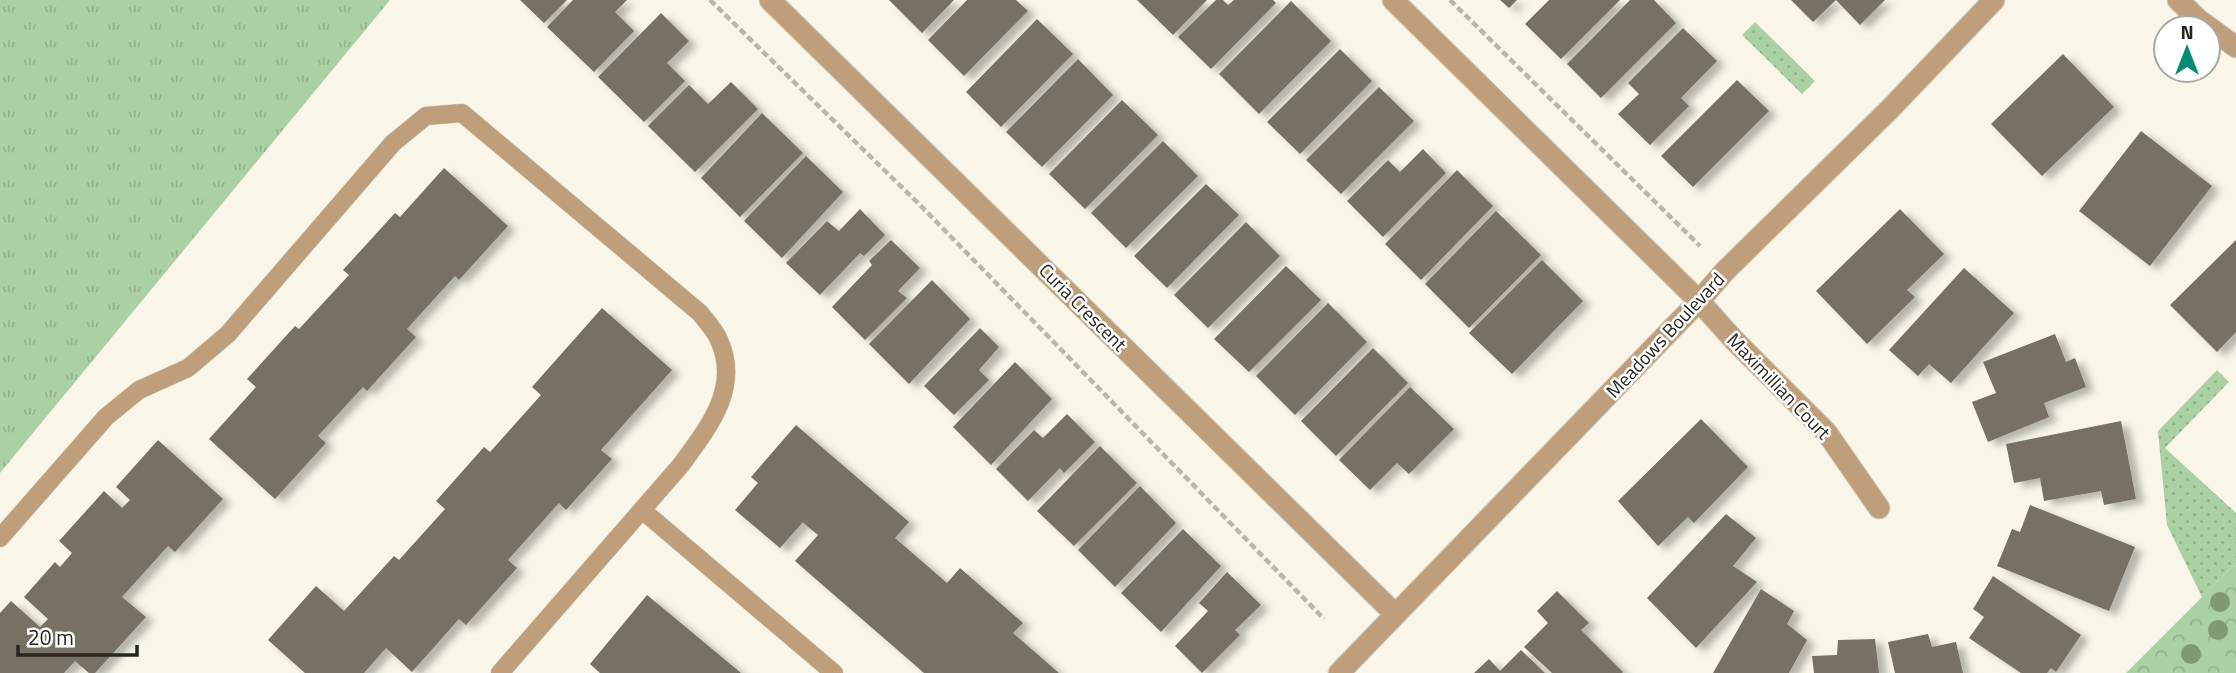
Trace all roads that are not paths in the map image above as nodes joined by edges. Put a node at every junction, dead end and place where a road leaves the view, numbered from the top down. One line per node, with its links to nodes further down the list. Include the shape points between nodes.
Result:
1 (770, 0): 10 (street, Curia Crescent)
2 (1393, 0): 6 (street)
3 (1994, 0): 6 (street, Meadows Boulevard)
4 (2178, 0): 5 (street)
5 (2236, 47)
6 (1699, 301): 7 (street, Maximillian Court, via 1827,433); 10 (street, Meadows Boulevard)
7 (1879, 508)
8 (642, 510): 9 (lane, via 681,465 723,399 727,369 719,339 700,313 462,113 426,116 393,142 228,334 188,368 139,390 106,417); 11 (lane); 12 (lane)
9 (0, 538)
10 (1395, 614): 13 (street, Meadows Boulevard)
11 (500, 673)
12 (834, 673)
13 (1339, 673)

